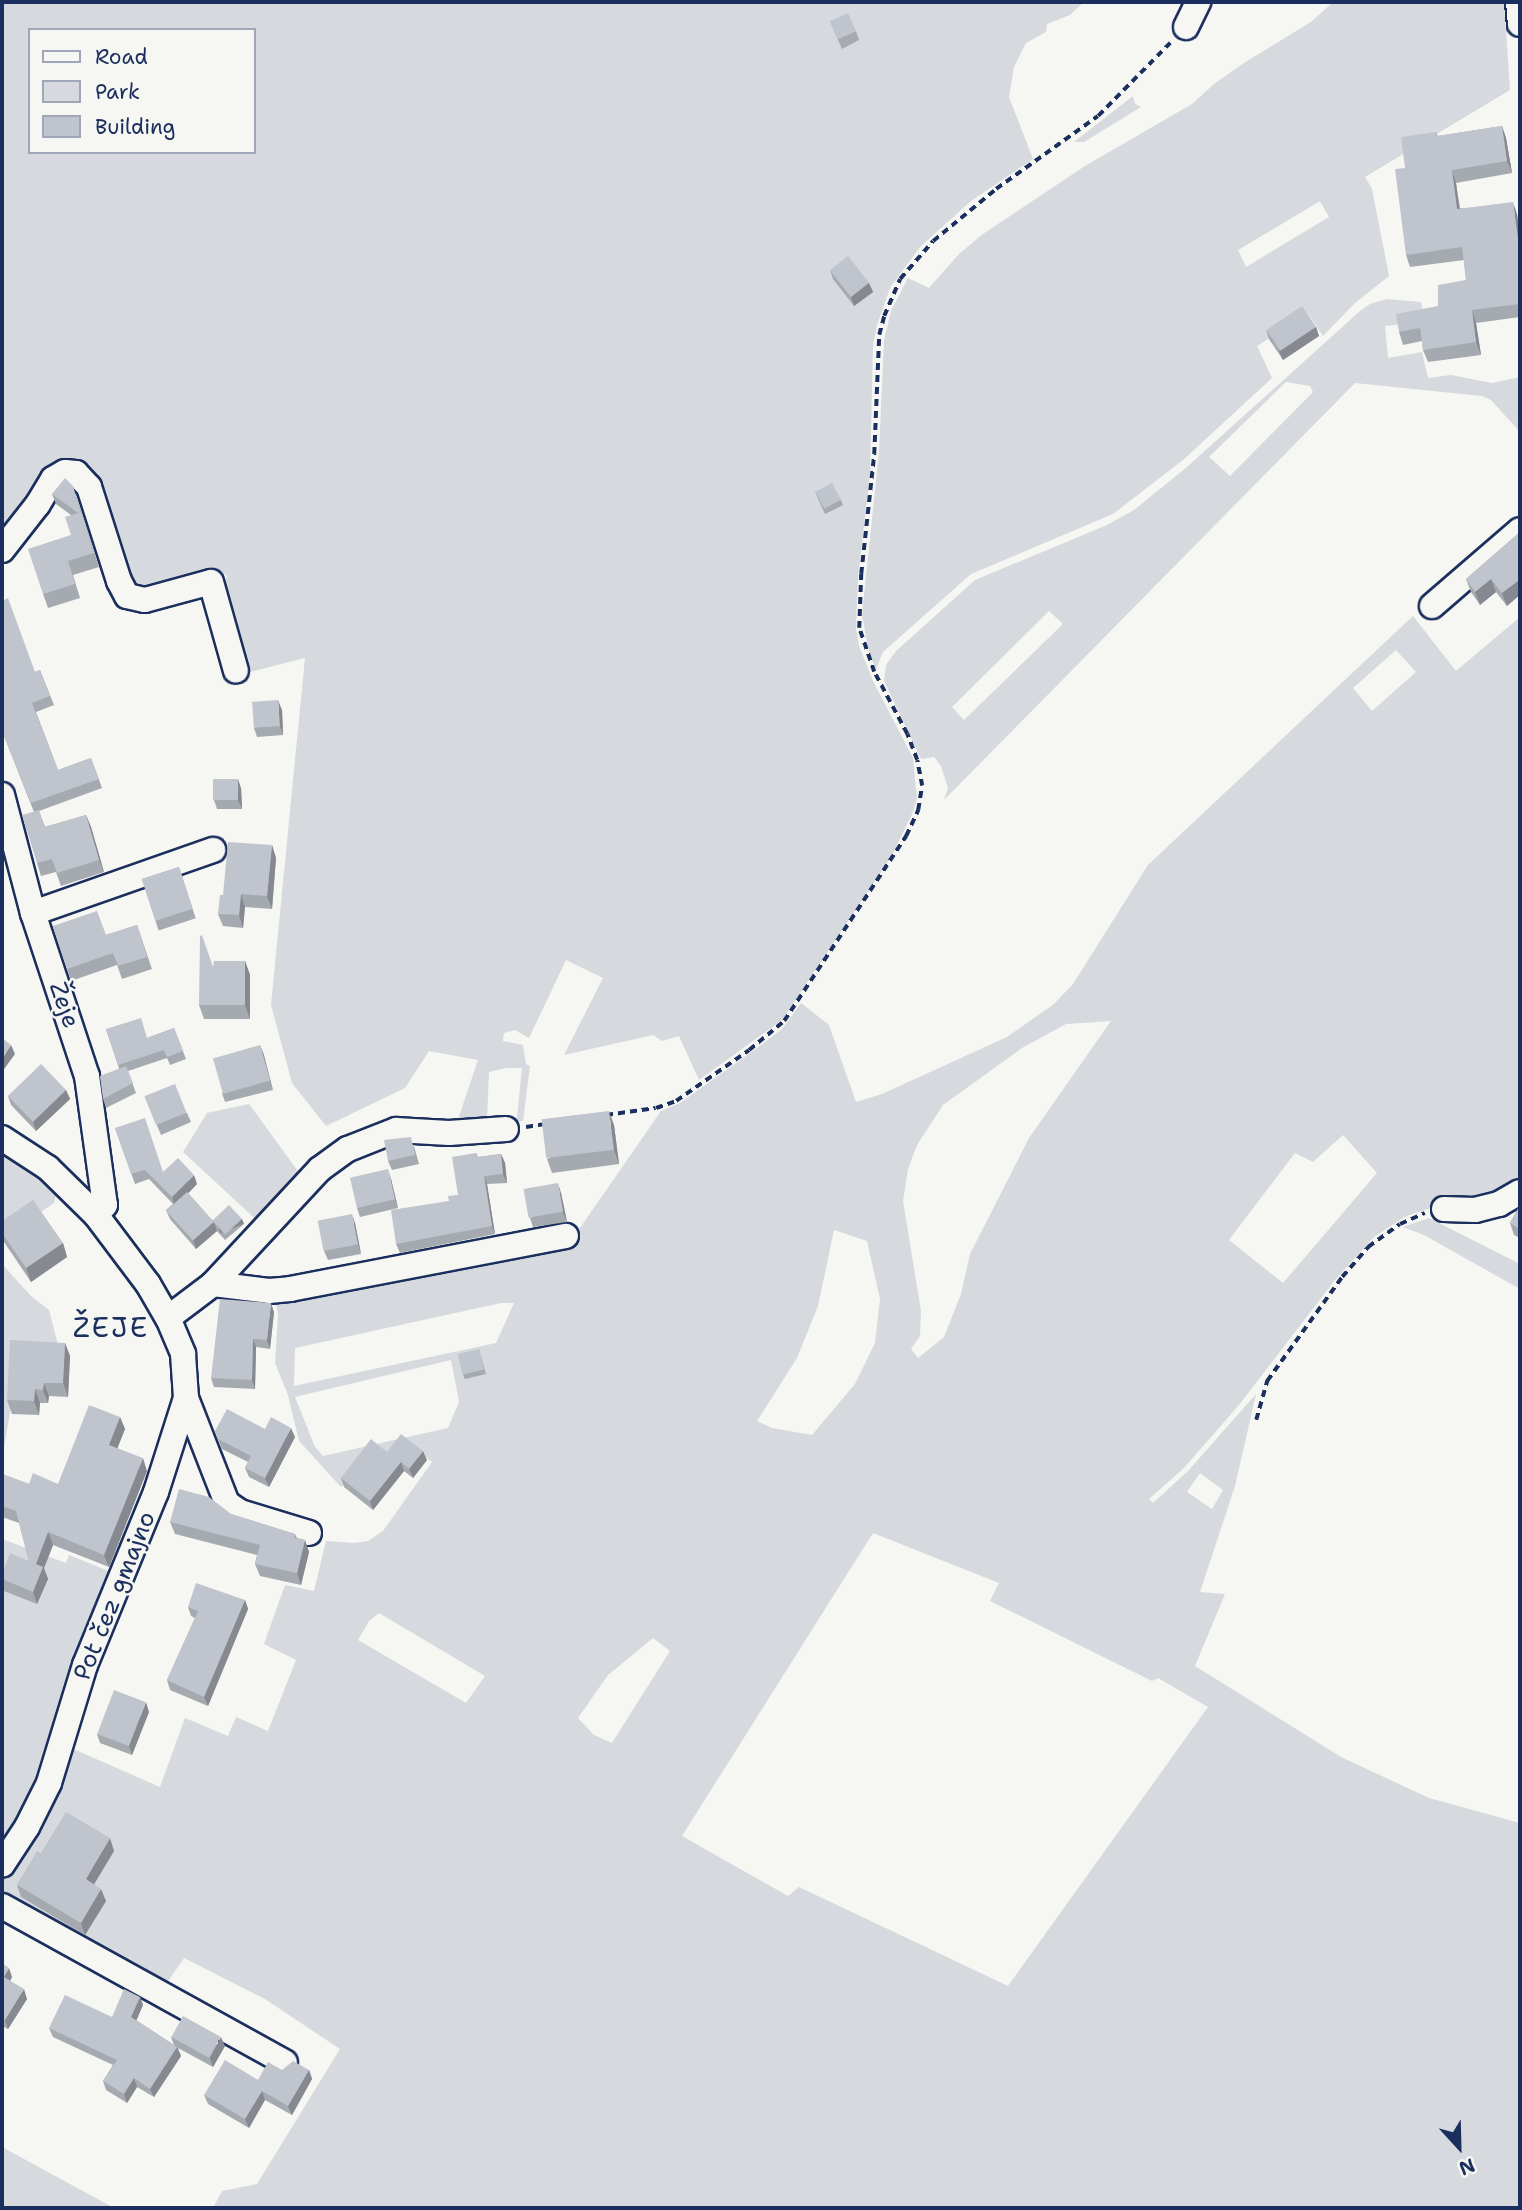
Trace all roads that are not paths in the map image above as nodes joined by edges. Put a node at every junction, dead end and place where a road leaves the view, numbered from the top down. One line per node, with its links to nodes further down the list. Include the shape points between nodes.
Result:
1 (1198, 2): 4 (street)
2 (1518, 2): 3 (street)
3 (1520, 24)
4 (1186, 27)
5 (1520, 530): 7 (street)
6 (2, 550): 8 (street, via 38,505 52,479 65,472 76,473 89,487 127,596 145,600 211,582)
7 (1432, 606)
8 (236, 671)
9 (2, 795): 11 (street, Žeje)
10 (213, 850): 11 (street)
11 (33, 913): 16 (street, Žeje, via 87,1076 105,1205)
12 (506, 1129): 18 (street, via 396,1130 348,1149 320,1169)
13 (2, 1138): 16 (street, Pot čez gmajno, via 48,1168)
14 (1520, 1192): 15 (street, via 1475,1210)
15 (1444, 1209)
16 (96, 1215): 19 (street, Pot čez gmajno)
17 (566, 1236): 18 (street, via 290,1289)
18 (213, 1284): 19 (street)
19 (168, 1318): 20 (street, Pot čez gmajno, via 183,1354)
20 (186, 1398): 21 (street); 22 (street, Pot čez gmajno)
21 (205, 1440): 22 (street); 23 (street, via 227,1503 240,1512)
22 (175, 1441): 24 (street, Pot čez gmajno, via 85,1665 49,1783)
23 (309, 1533)
24 (2, 1866)
25 (2, 1906): 26 (street)
26 (285, 2062)

